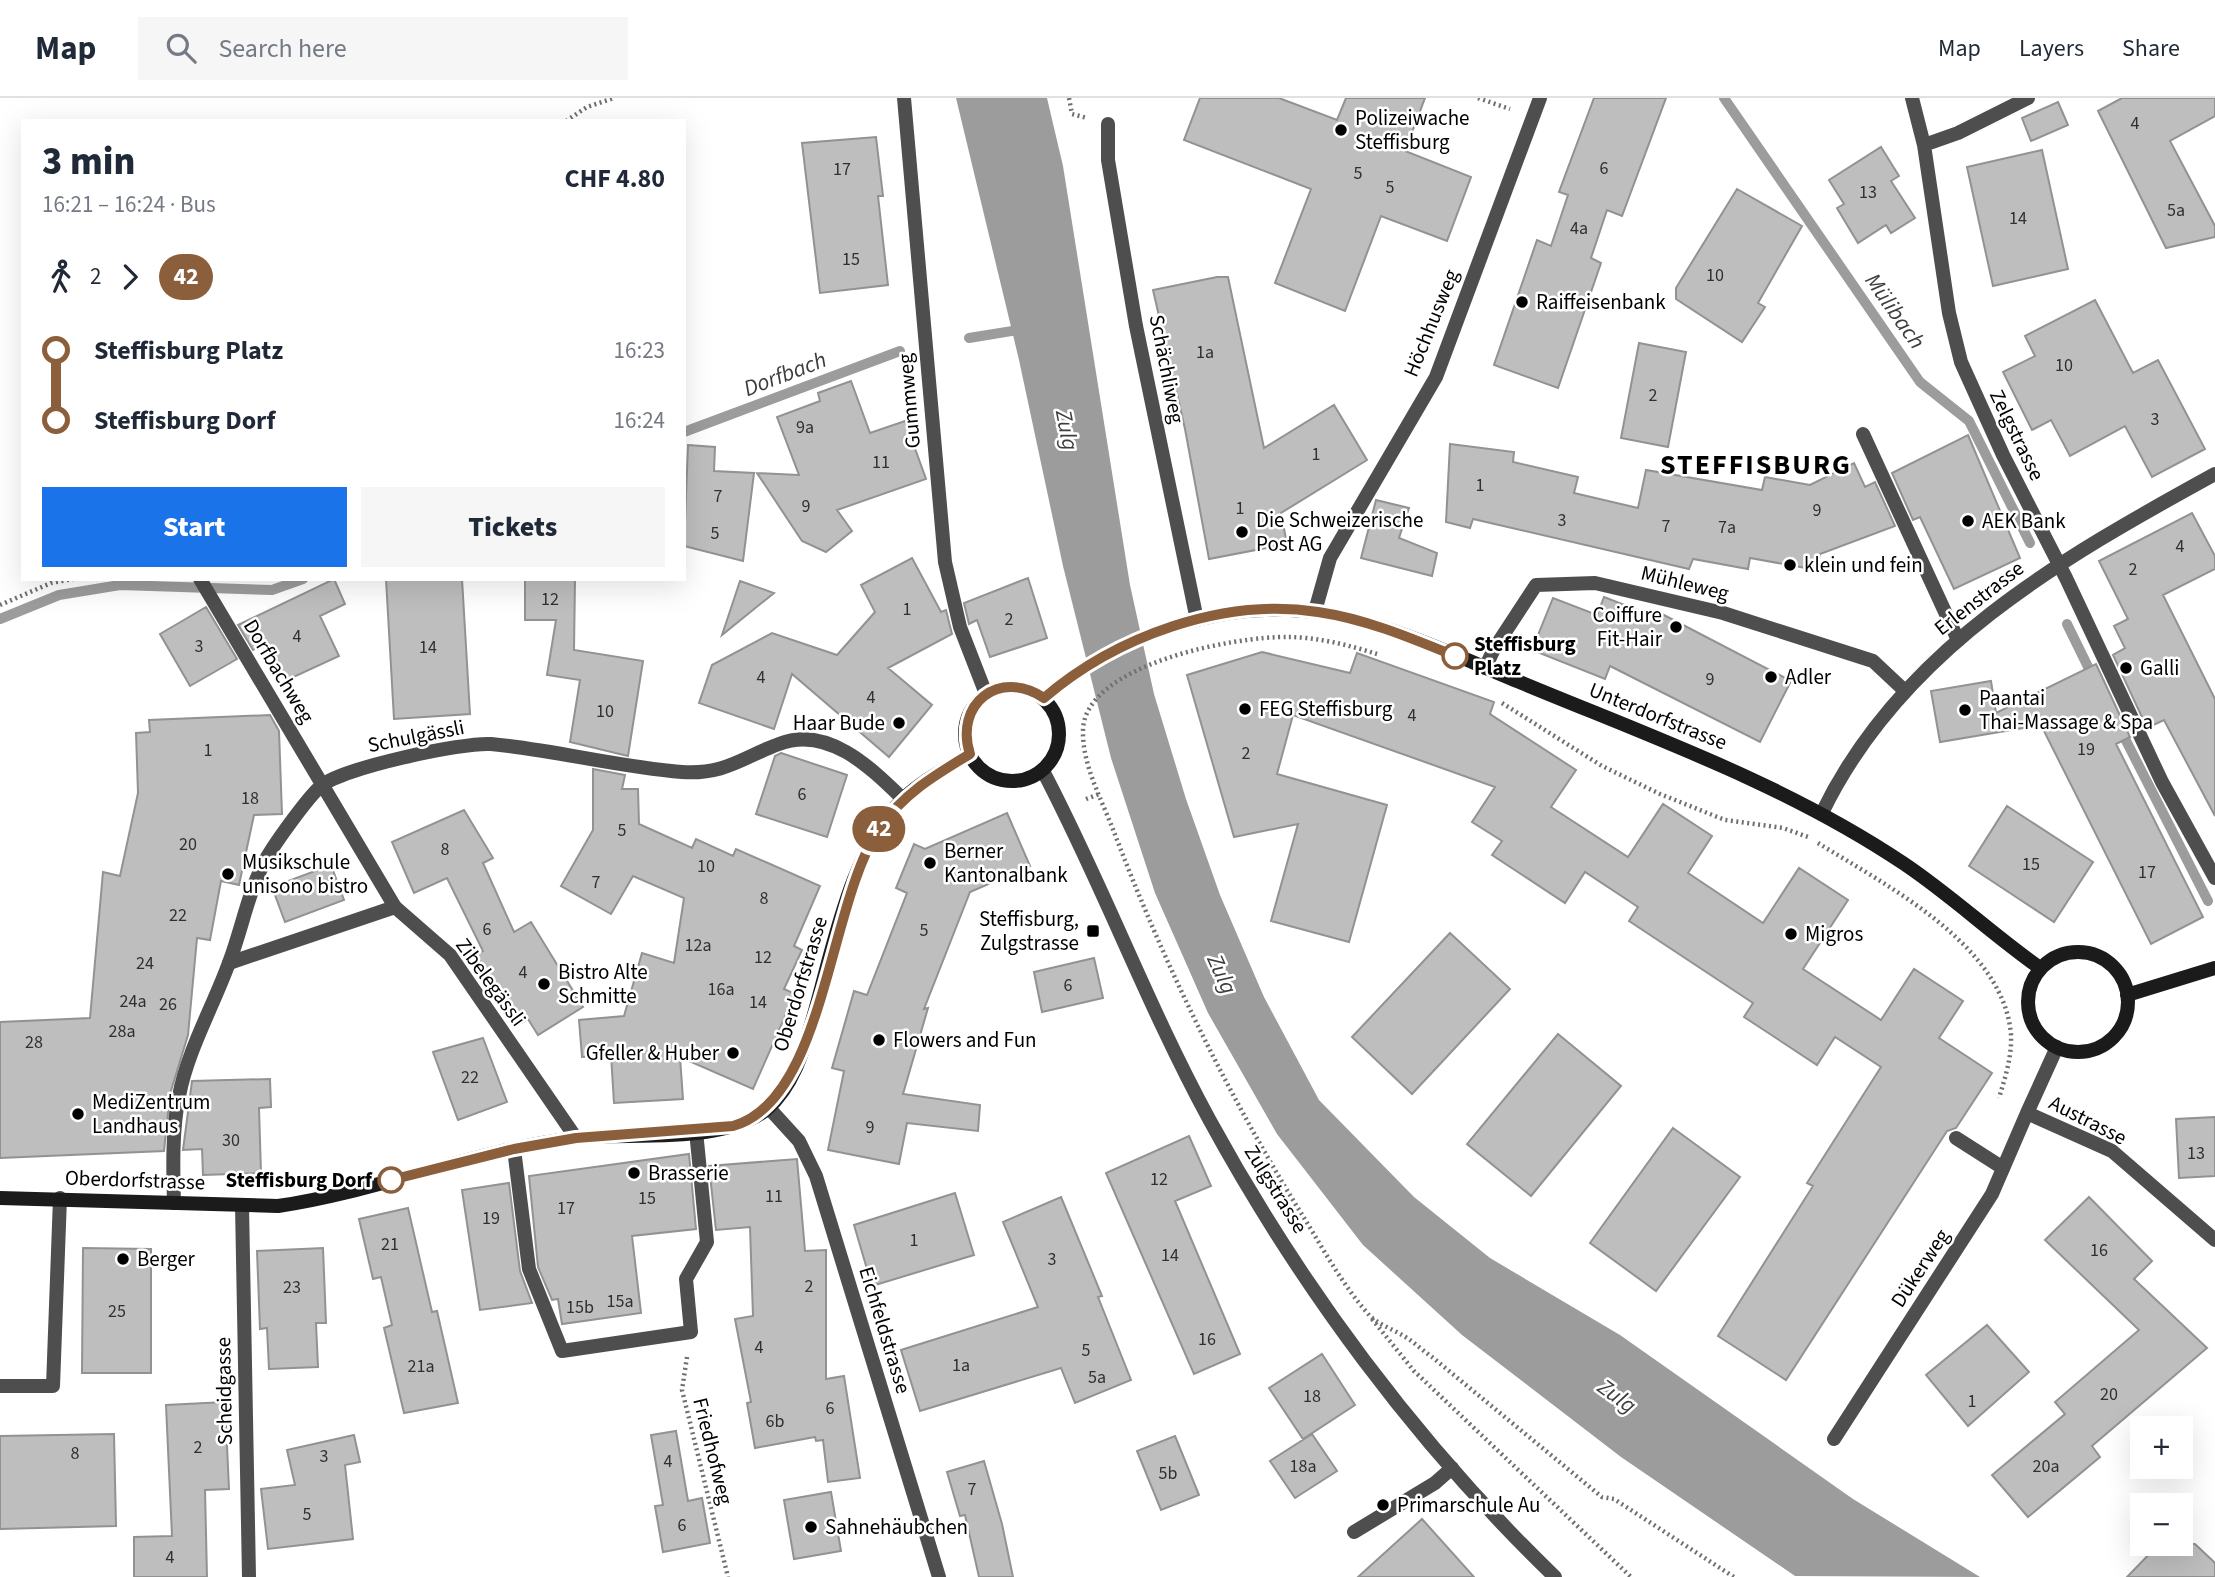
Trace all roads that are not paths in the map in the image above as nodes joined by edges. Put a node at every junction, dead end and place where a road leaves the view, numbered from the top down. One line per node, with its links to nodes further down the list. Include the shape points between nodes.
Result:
1 (904, 98): 16 (street, Gummweg, via 945,562 960,627)
2 (1540, 98): 11 (street, Höchhusweg, via 1436,376 1330,558)
3 (1912, 98): 6 (street, Zelgstrasse)
4 (2028, 98): 6 (street)
5 (1108, 124): 12 (street, Schächliweg, via 1108,160 1136,326)
6 (1924, 145): 9 (street, Zelgstrasse, via 1949,313 1961,362)
7 (1863, 434): 13 (street)
8 (2215, 474): 9 (street, Erlenstrasse)
9 (2059, 564): 13 (street, Erlenstrasse); 23 (street, Zelgstrasse, via 2162,782)
10 (201, 581): 20 (street, Dorfbachweg)
11 (1315, 611): 12 (main road, Unterdorfstrasse, via 1271,610); 14 (main road, Unterdorfstrasse, via 1410,637)
12 (1197, 620): 17 (main road, Unterdorfstrasse, via 1125,645 1083,668)
13 (1958, 640): 15 (street, Erlenstrasse)
14 (1485, 668): 15 (street, Mühleweg, via 1536,585 1595,583 1723,613 1873,661); 22 (main road, Unterdorfstrasse, via 1740,772)
15 (1905, 691): 22 (street, Erlenstrasse, via 1877,723)
16 (986, 695): 17 (main road, via 1009,686); 18 (main road, via 969,715 965,728)
17 (1044, 698): 19 (main road, via 1060,729 1056,752)
18 (970, 754): 19 (main road, via 985,773 1008,781); 21 (main road, Oberdorfstrasse)
19 (1043, 771): 44 (street, Zulgstrasse, via 1086,853 1174,1052 1244,1181 1340,1327)
20 (321, 785): 21 (street, Schulgässli, via 376,762 488,744 685,772 718,770 800,739 818,740 858,758); 24 (street, Zibelegässli); 25 (street, via 265,859)
21 (904, 799): 30 (main road, Oberdorfstrasse, via 878,830 864,858 796,1068)
22 (1822, 813): 26 (main road, Unterdorfstrasse, via 1921,875)
23 (2215, 878)
24 (395, 906): 25 (street); 33 (street, Zibelegässli, via 450,955)
25 (229, 964): 39 (street, via 178,1097)
26 (2040, 968): 28 (main road, via 2064,953 2092,954 2116,969); 29 (main road, via 2032,981 2028,1012 2044,1039)
27 (2215, 968): 28 (main road)
28 (2127, 995): 29 (main road, via 2124,1021 2108,1042 2083,1051)
29 (2057, 1047): 31 (street, Austrasse)
30 (768, 1107): 32 (main road, Oberdorfstrasse, via 747,1122); 47 (street, Eichfeldstrasse, via 799,1141 816,1176)
31 (2027, 1113): 36 (street, Dükerweg); 41 (street, Austrasse, via 2112,1151)
32 (696, 1131): 33 (main road, Oberdorfstrasse); 35 (street, via 707,1242 686,1279 691,1332 562,1351 528,1269)
33 (576, 1138): 35 (main road, Oberdorfstrasse)
34 (1956, 1138): 36 (street)
35 (514, 1149): 40 (main road, Oberdorfstrasse, via 312,1201)
36 (2003, 1168): 43 (street, Dükerweg, via 1992,1194)
37 (0, 1198): 38 (main road, Oberdorfstrasse)
38 (60, 1198): 39 (main road, Oberdorfstrasse); 42 (street, via 53,1386)
39 (174, 1203): 40 (main road, Oberdorfstrasse)
40 (242, 1205): 46 (street, Scheidgasse)
41 (2215, 1240)
42 (0, 1386)
43 (1834, 1439)
44 (1452, 1468): 45 (street); 48 (street, Zulgstrasse)
45 (1354, 1532)
46 (249, 1577)
47 (939, 1577)
48 (1555, 1577)

